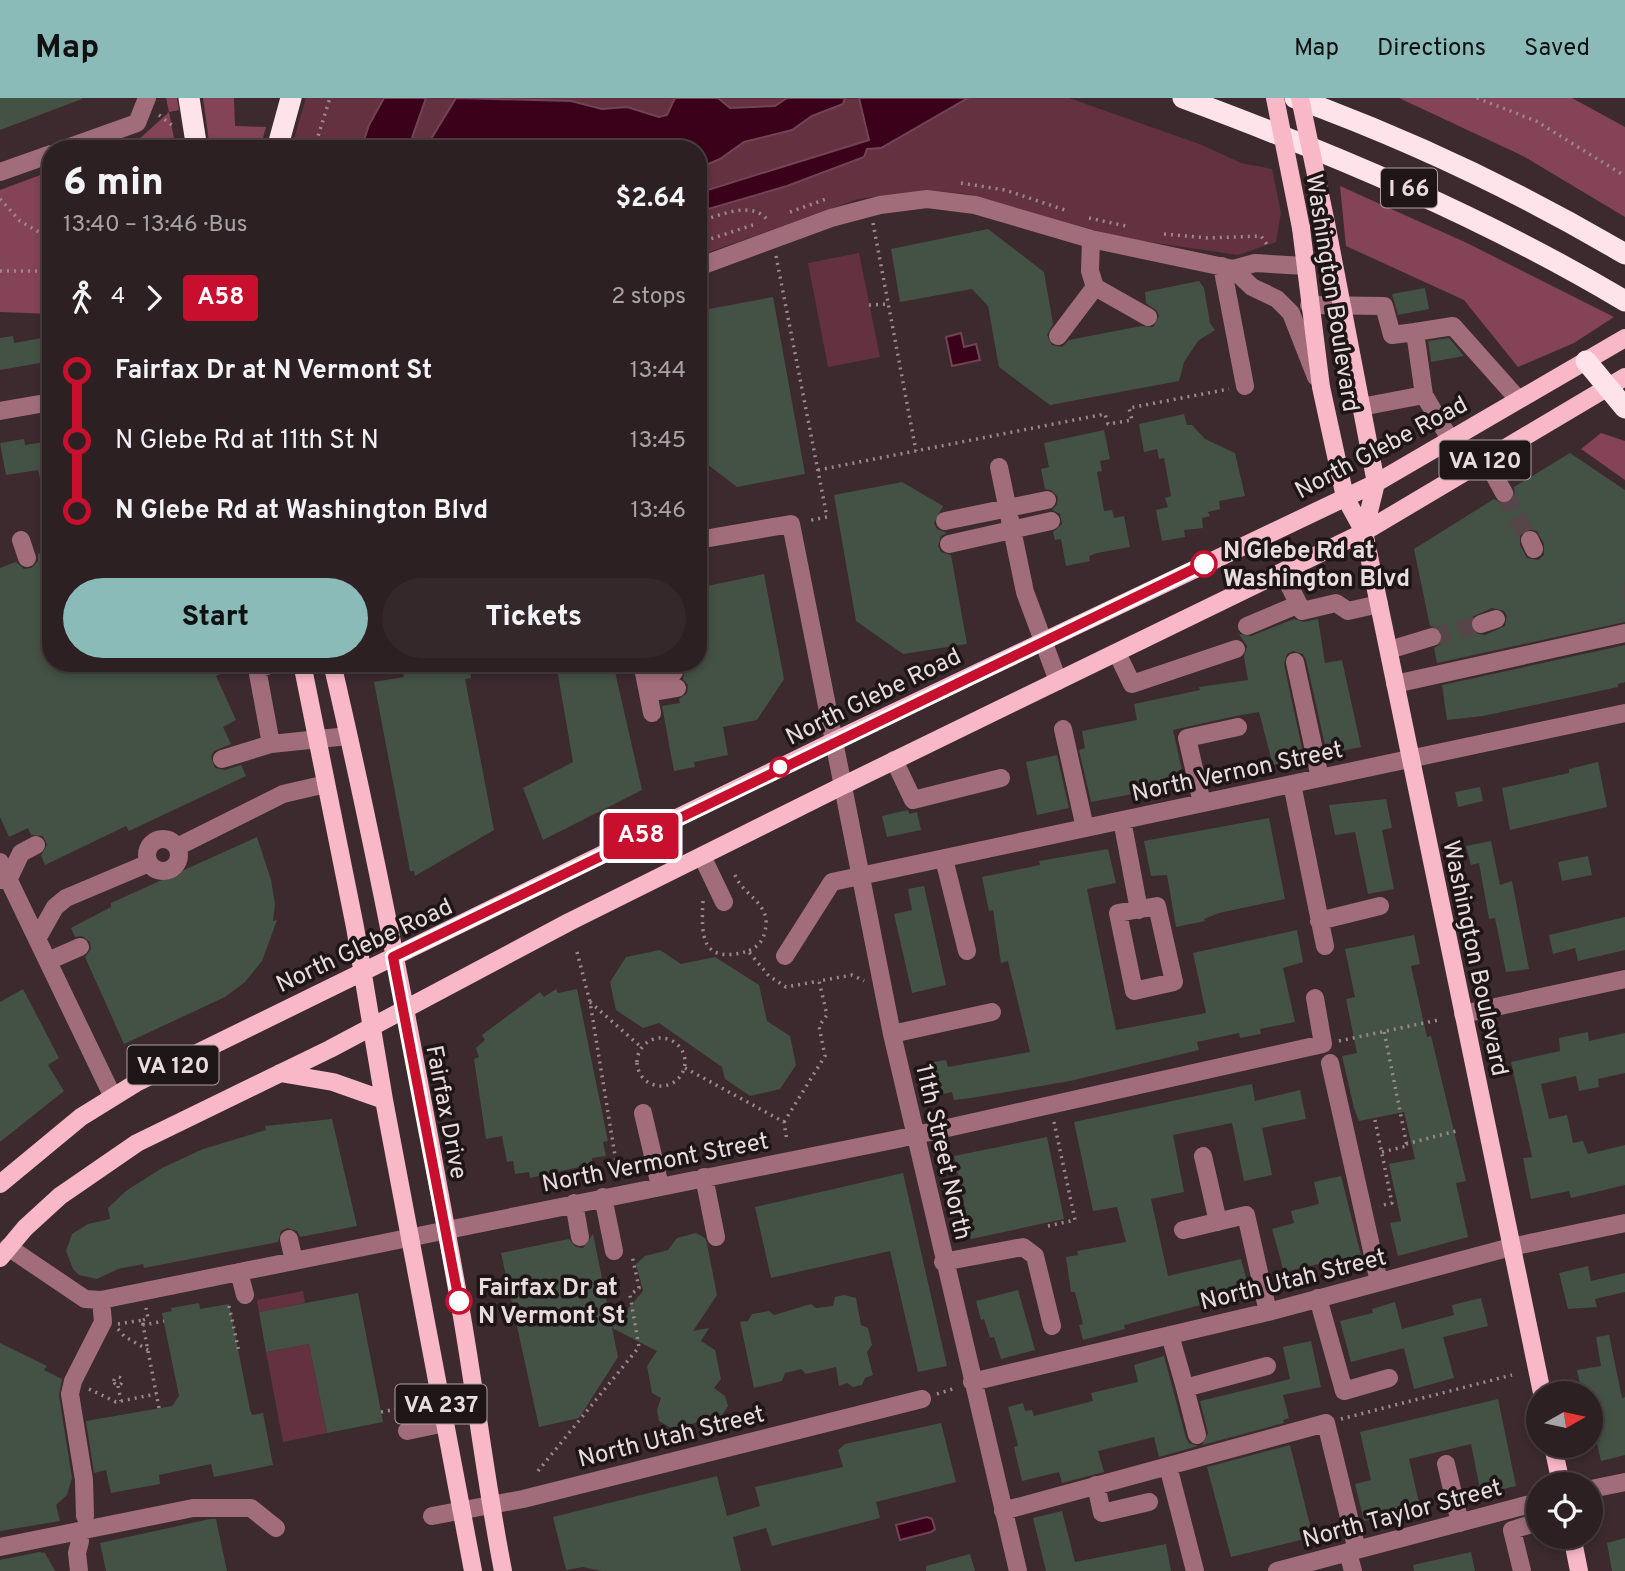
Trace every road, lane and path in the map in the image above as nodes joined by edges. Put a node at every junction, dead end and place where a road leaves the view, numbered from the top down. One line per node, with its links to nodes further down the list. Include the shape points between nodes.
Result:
1 (189, 98): 11 (highway)
2 (291, 98): 12 (highway)
3 (330, 98): 13 (path)
4 (1183, 98): 30 (highway, I 66, via 1426,195)
5 (1275, 98): 25 (main road, Washington Boulevard, bridge)
6 (1297, 98): 23 (highway, I 66, via 1482,177); 34 (main road, Washington Boulevard, bridge)
7 (1477, 98): 16 (path, via 1536,121)
8 (150, 107): 9 (path); 10 (street, via 137,122)
9 (174, 130)
10 (89, 140)
11 (196, 140)
12 (279, 140)
13 (317, 140)
14 (42, 157): 15 (street)
15 (0, 172)
16 (1625, 176)
17 (0, 199): 20 (path, via 20,221)
18 (870, 208): 21 (street); 22 (street, via 927,200 975,205); 31 (path)
19 (707, 219): 21 (path, via 743,209 765,216)
20 (42, 234)
21 (773, 239): 24 (street); 53 (path)
22 (1091, 239): 26 (street); 29 (street)
23 (1625, 254)
24 (707, 264)
25 (1305, 266): 26 (street); 32 (main road, Washington Boulevard)
26 (1228, 268): 41 (street); 42 (street, via 1291,313)
27 (0, 271): 28 (path)
28 (42, 271)
29 (1094, 287): 35 (street); 37 (street)
30 (1625, 301)
31 (888, 304): 33 (path); 50 (path)
32 (1309, 305): 34 (street); 42 (main road, Washington Boulevard)
33 (869, 306)
34 (1341, 308): 36 (street, via 1384,306 1392,335); 46 (main road, Washington Boulevard)
35 (1146, 320)
36 (1415, 332): 43 (street); 44 (street, via 1453,326)
37 (1058, 336)
38 (1625, 338): 39 (main road, North Glebe Road / VA 120)
39 (1589, 360): 40 (highway); 44 (main road, North Glebe Road / VA 120)
40 (1616, 382): 47 (highway); 51 (main road, VA 120)
41 (1245, 386): 50 (path, via 1129,408 1132,420 1108,424 1105,414)
42 (1321, 387): 56 (main road, Washington Boulevard)
43 (1424, 395): 46 (street); 49 (street)
44 (1518, 400): 49 (main road, North Glebe Road / VA 120)
45 (42, 404): 48 (street)
46 (1361, 407): 54 (main road, Washington Boulevard)
47 (1625, 408)
48 (0, 411)
49 (1450, 439): 54 (main road, North Glebe Road / VA 120)
50 (916, 451): 53 (path)
51 (1486, 460): 55 (street); 61 (main road, VA 120)
52 (999, 467): 58 (street)
53 (818, 470): 60 (path, via 827,517)
54 (1376, 483): 56 (main road, North Glebe Road / VA 120); 61 (main road, Washington Boulevard)
55 (1504, 493)
56 (1345, 497): 61 (main road, Washington Boulevard); 72 (main road, North Glebe Road / VA 120)
57 (1049, 511): 58 (street)
58 (1008, 515): 59 (street); 64 (street); 72 (street)
59 (945, 518)
60 (791, 524): 62 (street); 90 (street, 11th Street North)
61 (1364, 532): 66 (main road, VA 120); 67 (main road, Washington Boulevard)
62 (707, 538)
63 (21, 540): 65 (street)
64 (949, 544)
65 (27, 558)
66 (1283, 573): 68 (street); 75 (main road, VA 120)
67 (1379, 604): 68 (street, via 1348,611 1336,603 1303,611); 74 (main road, Washington Boulevard)
68 (1297, 605): 69 (street)
69 (1247, 625)
70 (1625, 633): 83 (street)
71 (1432, 637): 74 (street)
72 (1042, 642): 82 (street); 90 (main road, North Glebe Road / VA 120)
73 (1236, 649): 75 (street, via 1132,684)
74 (1389, 650): 83 (main road, Washington Boulevard)
75 (1117, 653): 82 (main road, VA 120)
76 (1295, 662): 96 (street)
77 (258, 672): 91 (street)
78 (304, 672): 89 (main road)
79 (334, 672): 88 (main road, Fairfax Drive)
80 (645, 678): 81 (street); 84 (street)
81 (676, 680)
82 (1058, 681): 94 (main road, VA 120)
83 (1395, 684): 93 (main road, Washington Boulevard)
84 (652, 713)
85 (1625, 713): 93 (street, North Vernon Street)
86 (1238, 727): 100 (street, via 1187,738)
87 (1063, 729): 102 (street)
88 (348, 736): 89 (street); 122 (main road, Fairfax Drive)
89 (317, 739): 91 (street); 97 (main road)
90 (834, 741): 99 (street, 11th Street North); 122 (main road, North Glebe Road / VA 120)
91 (271, 744): 92 (street)
92 (222, 759)
93 (1410, 759): 96 (street, North Vernon Street); 132 (main road, Washington Boulevard)
94 (894, 760): 95 (street, via 913,800); 99 (main road, VA 120)
95 (1001, 778)
96 (1320, 778): 98 (street, North Vernon Street)
97 (326, 784): 115 (street, via 283,794 177,847 179,858 168,870 157,870 149,863 66,898 55,907); 124 (main road)
98 (1292, 784): 100 (street, North Vernon Street); 114 (street)
99 (842, 786): 104 (main road, VA 120); 108 (street, 11th Street North)
100 (1202, 803): 101 (street, North Vernon Street)
101 (1122, 820): 102 (street, North Vernon Street); 113 (street)
102 (1085, 828): 105 (street, North Vernon Street)
103 (36, 845): 109 (street, via 21,853)
104 (702, 856): 111 (street); 130 (main road, VA 120)
105 (944, 859): 108 (street, North Vernon Street); 119 (street)
106 (0, 862): 109 (street)
107 (736, 876): 118 (path, via 740,887 760,902 766,921 761,942)
108 (859, 877): 121 (street, North Vernon Street, via 832,882); 136 (street, 11th Street North)
109 (4, 880): 115 (street)
110 (701, 893): 118 (path, via 704,940 722,954)
111 (724, 902)
112 (1380, 906): 114 (street)
113 (1139, 910): 113 (street, via 1118,913 1134,991 1174,982 1157,906)
114 (1319, 921): 116 (street)
115 (37, 940): 123 (street)
116 (1325, 946)
117 (80, 947): 123 (street)
118 (748, 951): 126 (path, via 769,976 786,987)
119 (967, 951)
120 (577, 952): 129 (path)
121 (785, 956)
122 (393, 957): 124 (main road, North Glebe Road / VA 120); 130 (main road, Fairfax Drive)
123 (48, 961): 142 (street)
124 (362, 972): 134 (main road, VA 237); 142 (main road, North Glebe Road / VA 120)
125 (1625, 979): 132 (street)
126 (820, 981): 127 (path, via 852,975); 147 (path, via 827,1015 819,1026 825,1056)
127 (869, 985)
128 (1315, 998): 137 (street)
129 (590, 1002): 138 (path); 154 (path)
130 (404, 1011): 134 (main road, VA 120); 164 (main road, Fairfax Drive / VA 237)
131 (992, 1012): 136 (street)
132 (1463, 1014): 170 (main road, Washington Boulevard)
133 (1438, 1020): 135 (path)
134 (371, 1028): 141 (main road, VA 120); 143 (main road, VA 237)
135 (1384, 1031): 137 (path); 151 (path)
136 (892, 1034): 149 (street, 11th Street North)
137 (1323, 1044): 149 (street, North Vermont Street)
138 (641, 1047): 140 (path, via 654,1038 671,1039 682,1051); 140 (path, via 636,1062 647,1082 670,1085)
139 (1330, 1063): 176 (street)
140 (685, 1068): 147 (path)
141 (280, 1073): 143 (main road, via 332,1082); 172 (main road, VA 120, via 109,1159 60,1196)
142 (113, 1097): 156 (main road, North Glebe Road / VA 120, via 47,1142)
143 (384, 1100): 166 (main road, VA 237)
144 (643, 1113): 157 (street)
145 (1053, 1118): 163 (path, via 1075,1220)
146 (1375, 1120): 152 (path)
147 (784, 1122): 150 (path)
148 (1460, 1130): 151 (path)
149 (914, 1134): 155 (street, North Vermont Street); 174 (street, 11th Street North)
150 (787, 1141)
151 (1406, 1143): 152 (path)
152 (1382, 1152): 160 (path, via 1392,1203 1378,1206)
153 (1203, 1156): 161 (street)
154 (618, 1174)
155 (704, 1177): 157 (street, North Vermont Street); 168 (street)
156 (0, 1184)
157 (660, 1186): 158 (street, North Vermont Street)
158 (603, 1197): 159 (street, North Vermont Street); 171 (street)
159 (574, 1203): 164 (street, North Vermont Street); 167 (street)
160 (1381, 1219)
161 (1218, 1222): 165 (street); 181 (street, via 1246,1215)
162 (1625, 1223): 170 (street, North Utah Street)
163 (1048, 1226)
164 (444, 1229): 166 (street, North Vermont Street); 213 (main road, Fairfax Drive / VA 237, via 467,1345)
165 (1183, 1230)
166 (410, 1237): 173 (street, North Vermont Street); 202 (main road, VA 237)
167 (580, 1237)
168 (716, 1237)
169 (289, 1239): 173 (street)
170 (1511, 1247): 176 (street, North Utah Street); 192 (main road, Washington Boulevard)
171 (623, 1252): 208 (path, via 639,1288 630,1295 639,1347)
172 (4, 1253): 179 (street, via 85,1300)
173 (294, 1261): 175 (street, North Vermont Street)
174 (943, 1262): 184 (street, via 1023,1247 1035,1256); 193 (street, 11th Street North)
175 (239, 1272): 177 (street); 179 (street, North Vermont Street)
176 (1379, 1282): 178 (street, North Utah Street)
177 (236, 1296): 187 (path)
178 (1318, 1298): 181 (street, North Utah Street); 190 (street, via 1344,1391)
179 (101, 1300): 191 (street, via 103,1322)
180 (146, 1307): 183 (path, via 148,1318)
181 (1268, 1312): 185 (street, North Utah Street)
182 (164, 1321): 183 (path)
183 (143, 1323): 186 (path); 186 (path, via 113,1323 124,1336)
184 (1052, 1326)
185 (1171, 1335): 193 (street, North Utah Street); 195 (street)
186 (148, 1350): 196 (path)
187 (239, 1352)
188 (1267, 1366): 195 (street)
189 (1512, 1375): 203 (path)
190 (1389, 1378)
191 (73, 1381): 198 (path); 217 (street, via 71,1400)
192 (1539, 1381)
193 (972, 1382): 197 (path); 216 (street, 11th Street North)
194 (118, 1385): 198 (path)
195 (1185, 1388): 205 (street)
196 (156, 1394): 198 (path); 200 (path)
197 (922, 1399): 213 (street, North Utah Street)
198 (121, 1401)
199 (407, 1407): 201 (path)
200 (159, 1408)
201 (381, 1412)
202 (445, 1423): 204 (street); 215 (main road, VA 237)
203 (1326, 1423): 207 (street); 225 (street)
204 (407, 1431)
205 (1197, 1435)
206 (1446, 1464): 219 (street)
207 (1168, 1466): 210 (street); 230 (street)
208 (538, 1471)
209 (1625, 1482): 211 (street)
210 (1096, 1485): 212 (street, via 1102,1513); 216 (street)
211 (1603, 1487)
212 (1149, 1502)
213 (490, 1505): 215 (street, North Utah Street); 228 (main road, Fairfax Drive / VA 237)
214 (1526, 1505): 219 (street, North Taylor Street)
215 (461, 1511): 218 (street, North Utah Street); 227 (main road, VA 237)
216 (1003, 1511): 229 (street, 11th Street North)
217 (85, 1516)
218 (432, 1516)
219 (1460, 1523): 225 (street, North Taylor Street)
220 (1526, 1526): 233 (street, via 1512,1530)
221 (276, 1528): 223 (street, via 251,1508 193,1508)
222 (80, 1541): 226 (street)
223 (0, 1547)
224 (1574, 1549): 234 (main road)
225 (1353, 1551): 231 (street, North Taylor Street); 232 (street)
226 (79, 1571)
227 (473, 1571)
228 (503, 1571)
229 (1018, 1571)
230 (1195, 1571)
231 (1277, 1571)
232 (1353, 1571)
233 (1522, 1571)
234 (1578, 1571)

